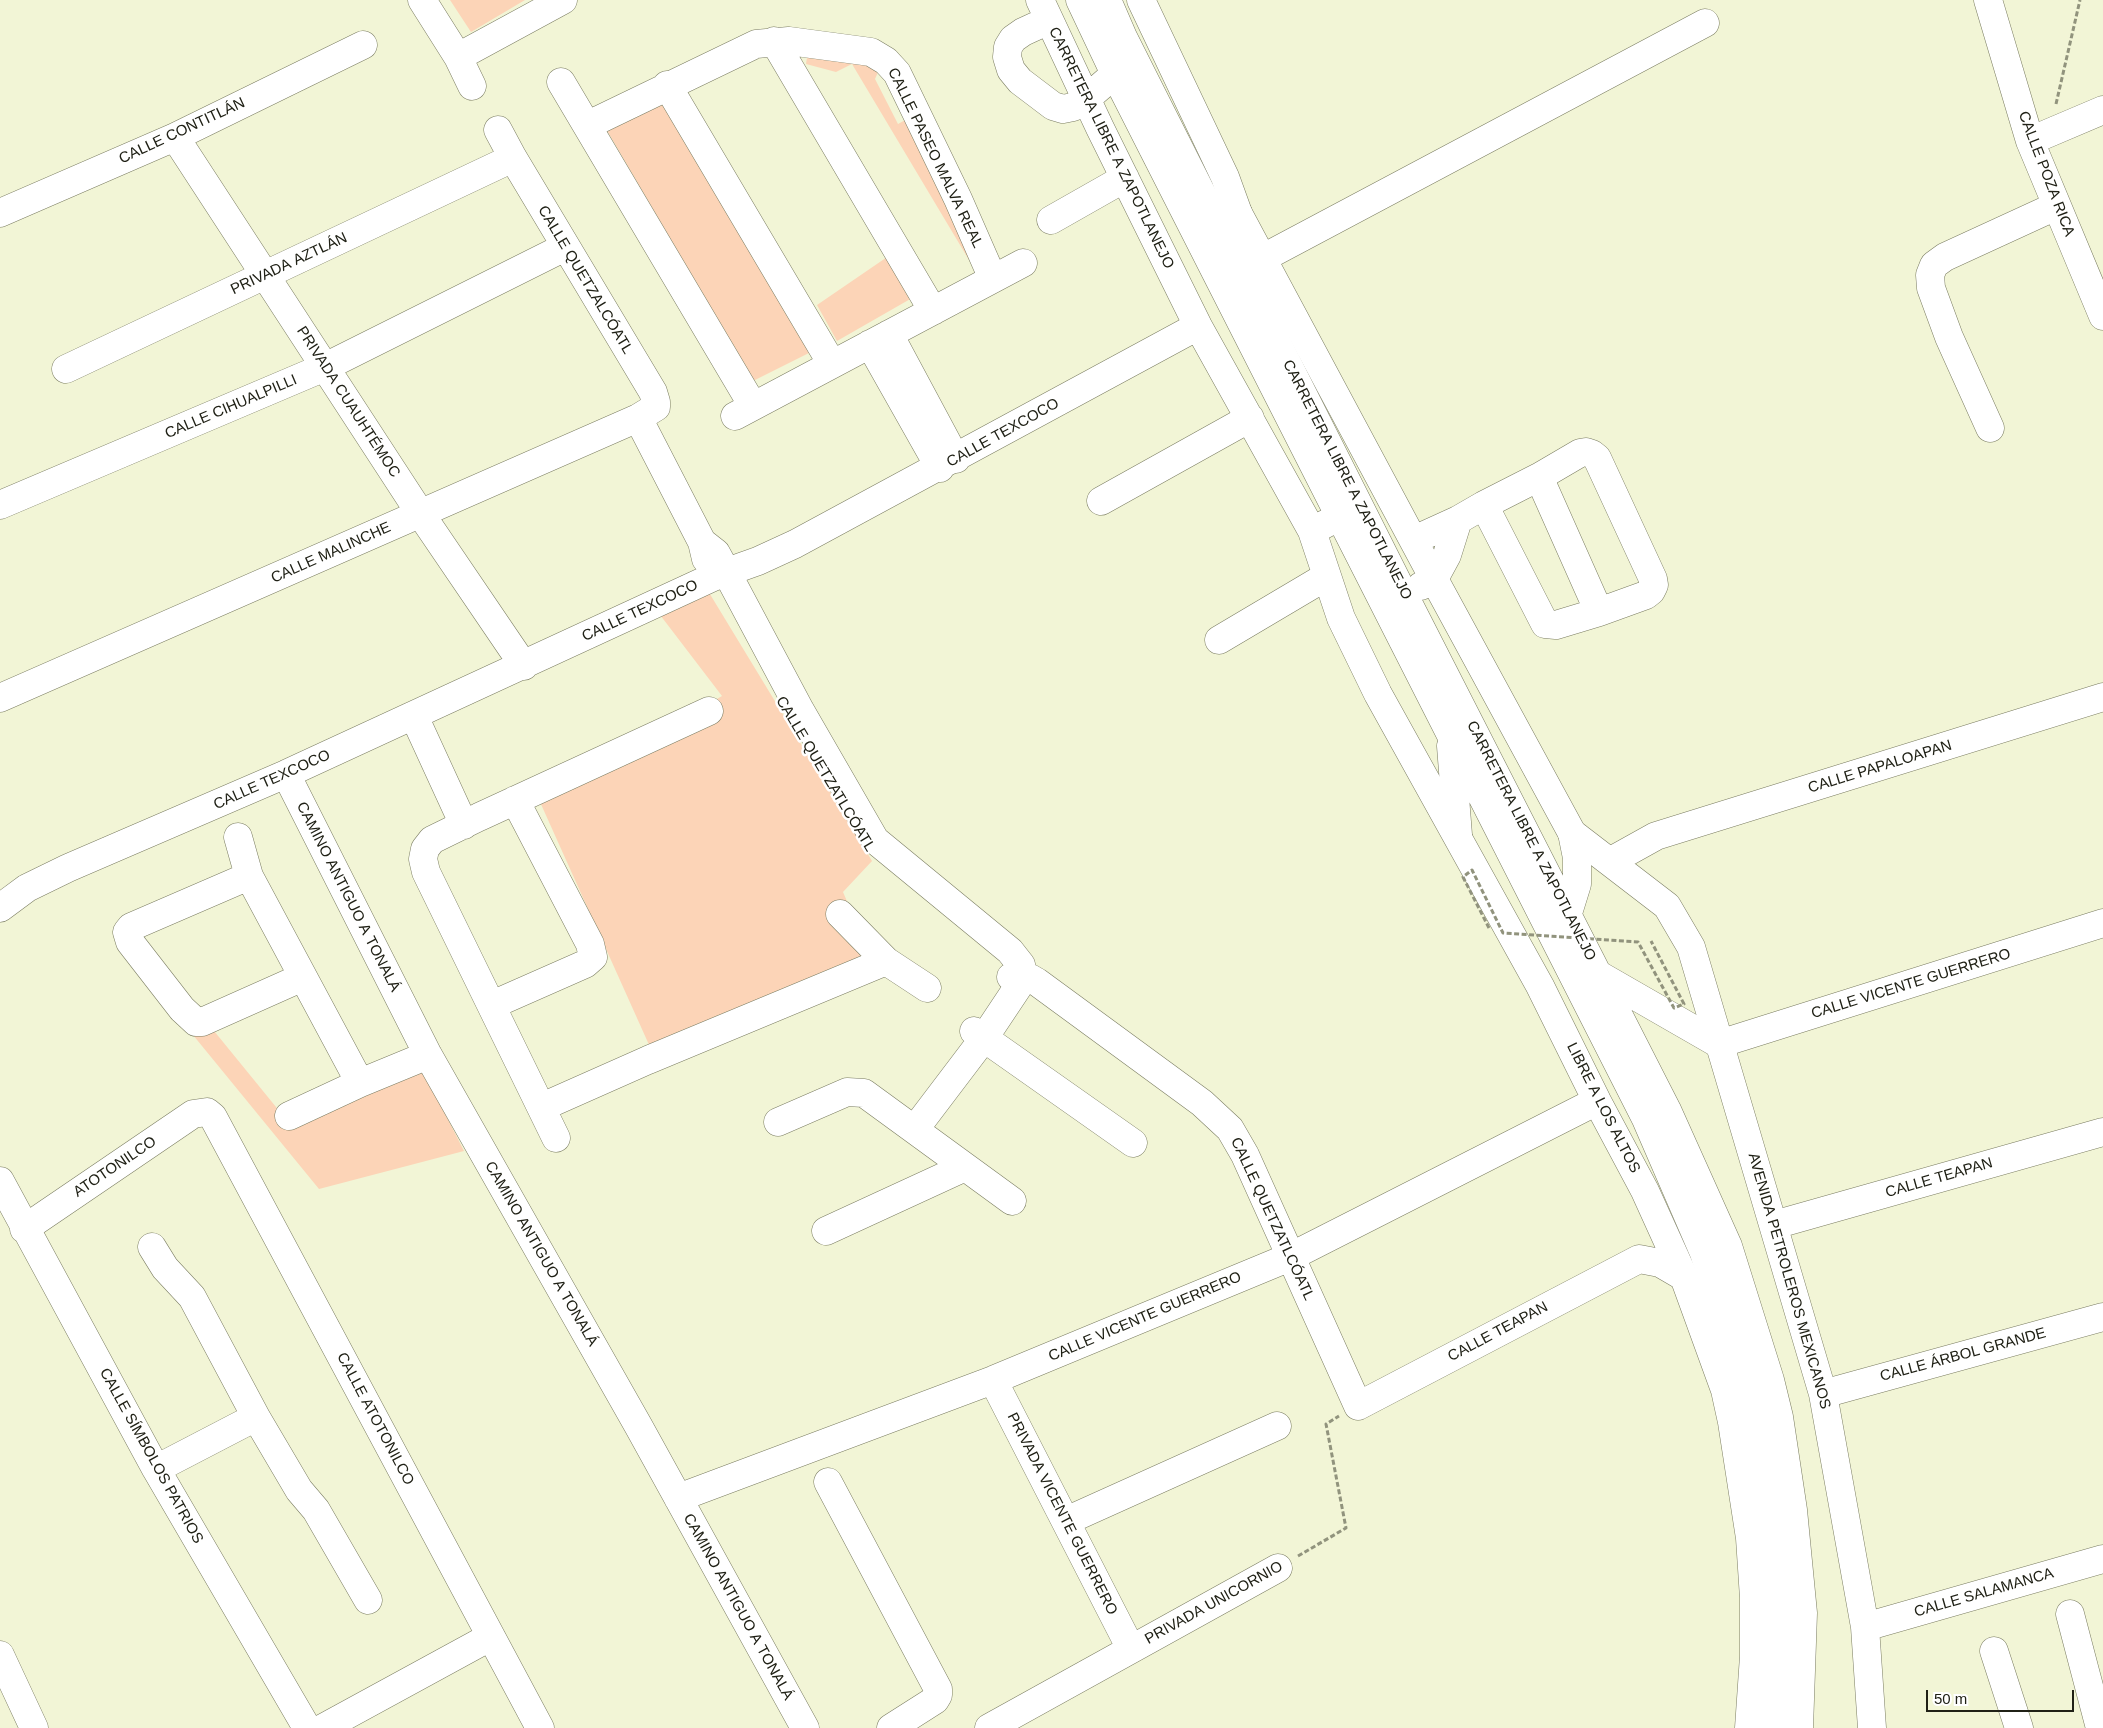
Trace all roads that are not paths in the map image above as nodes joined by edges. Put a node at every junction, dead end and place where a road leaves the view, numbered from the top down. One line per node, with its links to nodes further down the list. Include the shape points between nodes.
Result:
1 (422, 0): 11 (street)
2 (563, 0): 11 (street)
3 (1080, 0): 12 (street, CARRETERA LIBRE A ZAPOTLANEJO)
4 (1107, 0): 34 (street, CARRETERA LIBRE A ZAPOTLANEJO)
5 (1141, 0): 26 (street, via 1225,177)
6 (1988, 0): 21 (street, CALLE POZA RICA)
7 (1040, 6): 16 (street, CARRETERA LIBRE A ZAPOTLANEJO); 16 (street, via 1023,32 1008,47 1011,70 1053,106 1073,107)
8 (1705, 23): 29 (street)
9 (774, 41): 14 (street, CALLE PASEO MALVA REAL, via 756,44); 33 (street, CALLE PASEO MALVA REAL, via 871,52 892,67 958,199); 35 (street)
10 (363, 45): 20 (street, CALLE CONTITLÁN)
11 (458, 57): 15 (street)
12 (1115, 74): 16 (street); 51 (street, CARRETERA LIBRE A ZAPOTLANEJO)
13 (561, 82): 18 (street)
14 (668, 85): 18 (street, CALLE PASEO MALVA REAL); 39 (street)
15 (472, 86)
16 (1086, 99): 23 (street, CARRETERA LIBRE A ZAPOTLANEJO)
17 (2103, 110): 21 (street)
18 (588, 125): 39 (street, via 744,411)
19 (498, 130): 22 (street, CALLE QUETZALCÓATL)
20 (175, 136): 25 (street, CALLE CONTITLÁN); 32 (street, PRIVADA CUAUHTÉMOC)
21 (2038, 138): 24 (street, CALLE POZA RICA)
22 (513, 158): 28 (street, CALLE QUETZALCÓATL); 32 (street, PRIVADA AZTLÁN)
23 (1124, 178): 27 (street); 37 (street, CARRETERA LIBRE A ZAPOTLANEJO)
24 (2056, 206): 31 (street, CALLE POZA RICA); 44 (street, via 1944,257 1934,265 1930,275 1931,288 1949,338)
25 (0, 213)
26 (1238, 213): 29 (street); 34 (street)
27 (1051, 220)
28 (565, 247): 40 (street, CALLE CIHUALPILLI); 42 (street, CALLE QUETZALCÓATL, via 653,392)
29 (1263, 258): 54 (street)
30 (1023, 262): 33 (street)
31 (2095, 272): 36 (street, CALLE POZA RICA)
32 (265, 275): 40 (street, PRIVADA CUAUHTÉMOC); 41 (street, PRIVADA AZTLÁN)
33 (993, 279): 35 (street)
34 (1253, 294): 58 (street, CARRETERA LIBRE A ZAPOTLANEJO)
35 (933, 311): 38 (street)
36 (2103, 316)
37 (1198, 326): 43 (street, CARRETERA LIBRE A ZAPOTLANEJO); 45 (street, CALLE TEXCOCO)
38 (879, 339): 39 (street); 45 (street)
39 (832, 364)
40 (325, 367): 48 (street, CALLE CIHUALPILLI); 50 (street, PRIVADA CUAUHTÉMOC)
41 (66, 369)
42 (647, 410): 50 (street, CALLE MALINCHE); 55 (street, CALLE QUETZATLCÓATL, via 702,542 705,557)
43 (1250, 418): 47 (street); 53 (street, CARRETERA LIBRE A ZAPOTLANEJO)
44 (1990, 428)
45 (948, 463): 55 (street, CALLE TEXCOCO, via 795,544)
46 (1539, 477): 49 (street); 59 (street); 59 (street, via 1580,453 1586,452 1597,458 1653,579 1654,585 1646,595)
47 (1101, 501)
48 (0, 505)
49 (1484, 505): 52 (street); 59 (street, via 1546,624 1556,625)
50 (420, 513): 61 (street, PRIVADA CUAUHTÉMOC); 63 (street, CALLE MALINCHE)
51 (1341, 516): 53 (street, CARRETERA LIBRE A ZAPOTLANEJO); 66 (street, CARRETERA LIBRE A ZAPOTLANEJO)
52 (1458, 520): 54 (street); 57 (street, via 1447,555)
53 (1312, 531): 56 (street, LIBRE A LOS ALTOS)
54 (1414, 540): 57 (street)
55 (720, 575): 61 (street, CALLE TEXCOCO); 83 (street, CALLE QUETZATLCÓATL, via 785,708 867,848 1000,958)
56 (1327, 576): 60 (street); 71 (street, LIBRE A LOS ALTOS, via 1341,618 1378,694)
57 (1434, 579): 58 (street); 70 (street)
58 (1404, 595): 76 (street, CARRETERA LIBRE A ZAPOTLANEJO)
59 (1599, 612)
60 (1219, 640)
61 (524, 666): 65 (street, CALLE TEXCOCO)
62 (2103, 697): 73 (street, CALLE PAPALOAPAN, via 1656,836)
63 (0, 698)
64 (710, 711): 68 (street)
65 (422, 712): 67 (street, CALLE TEXCOCO); 69 (street)
66 (1450, 732): 71 (street); 80 (street, CARRETERA LIBRE A ZAPOTLANEJO)
67 (286, 774): 75 (street, CALLE TEXCOCO, via 68,868 27,888); 89 (street, CAMINO ANTIGUO A TONALÁ)
68 (515, 800): 69 (street); 86 (street, via 590,944 592,957 585,964)
69 (472, 821): 86 (street, via 432,840 423,859 426,872)
70 (1572, 833): 73 (street); 76 (street, via 1577,858 1577,884)
71 (1458, 835): 84 (street, LIBRE A LOS ALTOS)
72 (238, 837): 74 (street)
73 (1610, 860): 88 (street, AVENIDA PETROLEROS MEXICANOS, via 1667,906 1691,947)
74 (249, 876): 82 (street); 82 (street, via 132,927 127,932 130,942 182,1009 196,1022 210,1019)
75 (0, 908)
76 (1568, 913): 81 (street, CARRETERA LIBRE A ZAPOTLANEJO)
77 (840, 914): 79 (street)
78 (2103, 923): 88 (street, CALLE VICENTE GUERRERO)
79 (886, 961): 85 (street); 92 (street)
80 (1572, 974): 84 (street); 113 (street, CARRETERA LIBRE A ZAPOTLANEJO, via 1646,1119 1700,1244)
81 (1599, 975): 88 (street); 140 (street, CARRETERA LIBRE A ZAPOTLANEJO, via 1667,1110 1728,1246 1770,1380 1793,1510 1803,1613)
82 (303, 978): 90 (street)
83 (1018, 978): 87 (street); 108 (street, CALLE QUETZATLCÓATL, via 1037,982 1222,1120 1244,1155)
84 (1540, 986): 91 (street, LIBRE A LOS ALTOS)
85 (927, 988)
86 (492, 1005): 92 (street)
87 (979, 1035): 96 (street); 99 (street)
88 (1719, 1044): 104 (street, AVENIDA PETROLEROS MEXICANOS)
89 (428, 1055): 90 (street); 120 (street, CAMINO ANTIGUO A TONALÁ)
90 (360, 1083): 94 (street)
91 (1597, 1101): 102 (street, LIBRE A LOS ALTOS); 108 (street, CALLE VICENTE GUERRERO)
92 (542, 1107): 98 (street)
93 (207, 1112): 105 (street, ATOTONILCO, via 193,1114); 127 (street, CALLE ATOTONILCO, via 217,1123)
94 (289, 1116)
95 (778, 1122): 96 (street, via 856,1091 871,1097)
96 (910, 1125): 100 (street)
97 (2103, 1132): 104 (street, CALLE TEAPAN)
98 (556, 1138)
99 (1133, 1143)
100 (965, 1167): 103 (street); 106 (street)
101 (0, 1181): 105 (street, CALLE SÍMBOLOS PATRIOS)
102 (1645, 1191): 109 (street, via 1645,1239); 110 (street, LIBRE A LOS ALTOS)
103 (1012, 1201)
104 (1774, 1225): 114 (street, AVENIDA PETROLEROS MEXICANOS)
105 (24, 1229): 118 (street, CALLE SÍMBOLOS PATRIOS)
106 (826, 1231)
107 (152, 1247): 116 (street, via 165,1268 192,1297)
108 (1290, 1257): 112 (street, CALLE VICENTE GUERRERO); 115 (street, CALLE QUETZATLCÓATL)
109 (1639, 1259): 110 (street, via 1660,1263); 115 (street, CALLE TEAPAN)
110 (1684, 1277): 113 (street, LIBRE A LOS ALTOS)
111 (2103, 1317): 114 (street, CALLE ÁRBOL GRANDE)
112 (993, 1380): 120 (street, CALLE VICENTE GUERRERO); 121 (street, PRIVADA VICENTE GUERRERO)
113 (1736, 1387): 138 (street, via 1734,1431 1750,1538 1754,1598); 139 (street, CARRETERA LIBRE A ZAPOTLANEJO, via 1758,1422 1774,1525)
114 (1823, 1394): 126 (street, AVENIDA PETROLEROS MEXICANOS)
115 (1358, 1406)
116 (256, 1417): 118 (street); 124 (street, via 299,1490 316,1510)
117 (1277, 1426): 121 (street)
118 (156, 1469): 132 (street, CALLE SÍMBOLOS PATRIOS)
119 (828, 1482): 136 (street, via 938,1689 935,1700)
120 (678, 1498): 135 (street, CAMINO ANTIGUO A TONALÁ)
121 (1066, 1520): 128 (street, PRIVADA VICENTE GUERRERO)
122 (2103, 1560): 126 (street, CALLE SALAMANCA)
123 (1278, 1568): 128 (street, PRIVADA UNICORNIO)
124 (368, 1600)
125 (2070, 1614): 143 (street)
126 (1865, 1627): 141 (street, AVENIDA PETROLEROS MEXICANOS)
127 (490, 1637): 133 (street); 134 (street, CALLE ATOTONILCO)
128 (1131, 1649): 137 (street, PRIVADA UNICORNIO)
129 (1994, 1651): 142 (street)
130 (2, 1664): 131 (street)
131 (34, 1728)
132 (307, 1728)
133 (323, 1728)
134 (540, 1728)
135 (805, 1728)
136 (891, 1728)
137 (989, 1728)
138 (1749, 1728)
139 (1774, 1728)
140 (1799, 1728)
141 (1872, 1728)
142 (2019, 1728)
143 (2100, 1728)

